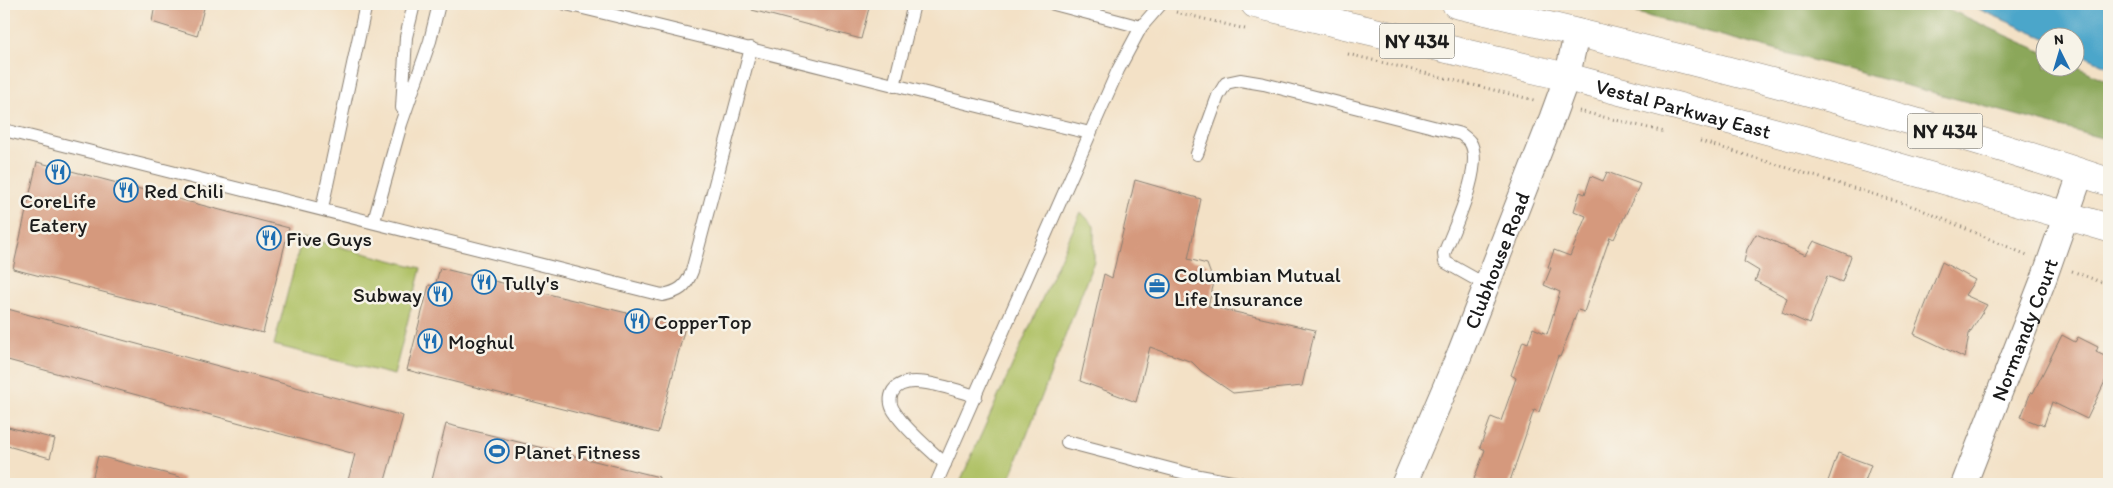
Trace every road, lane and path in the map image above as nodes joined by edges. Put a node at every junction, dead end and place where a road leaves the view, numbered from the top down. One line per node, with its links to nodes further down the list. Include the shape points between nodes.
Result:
1 (366, 4): 26 (lane)
2 (414, 4): 18 (lane, via 406,37)
3 (439, 4): 18 (lane, via 430,41)
4 (566, 4): 13 (lane)
5 (914, 4): 16 (lane)
6 (1054, 4): 10 (lane)
7 (1255, 4): 15 (main road, Vestal Parkway East / NY 434)
8 (1456, 4): 12 (main road, NY 434)
9 (1159, 6): 10 (lane); 11 (path)
10 (1141, 27): 20 (lane)
11 (1249, 30)
12 (1577, 32): 15 (street, Clubhouse Road); 24 (main road, NY 434, via 1808,90)
13 (752, 48): 16 (lane); 28 (lane, via 692,271 682,289 662,295)
14 (1344, 53): 17 (path)
15 (1566, 77): 17 (street, Clubhouse Road); 27 (main road, Vestal Parkway East / NY 434, via 1819,144)
16 (894, 86): 20 (lane)
17 (1556, 106): 21 (path); 31 (street, Clubhouse Road)
18 (401, 124): 28 (lane)
19 (4, 130): 26 (lane)
20 (1090, 133): 33 (lane)
21 (1668, 133)
22 (1697, 140): 30 (path, via 1915,207)
23 (1197, 154): 31 (lane, via 1218,96 1226,83 1240,80 1461,134 1470,142 1473,178 1444,254 1445,262)
24 (2081, 173): 25 (main road, NY 434); 27 (street, Normandy Court)
25 (2109, 182)
26 (322, 208): 28 (lane)
27 (2067, 215): 29 (main road, Vestal Parkway East / NY 434); 30 (street, Normandy Court)
28 (374, 221)
29 (2109, 228)
30 (2050, 263): 32 (path); 39 (street, Normandy Court)
31 (1486, 285): 38 (street, Clubhouse Road)
32 (2109, 285)
33 (976, 396): 35 (lane); 35 (lane, via 918,382 902,384 892,392 891,404 899,419)
34 (1067, 442): 37 (lane, via 1189,474)
35 (945, 464): 36 (lane)
36 (936, 484)
37 (1242, 484)
38 (1404, 484)
39 (1964, 484)

